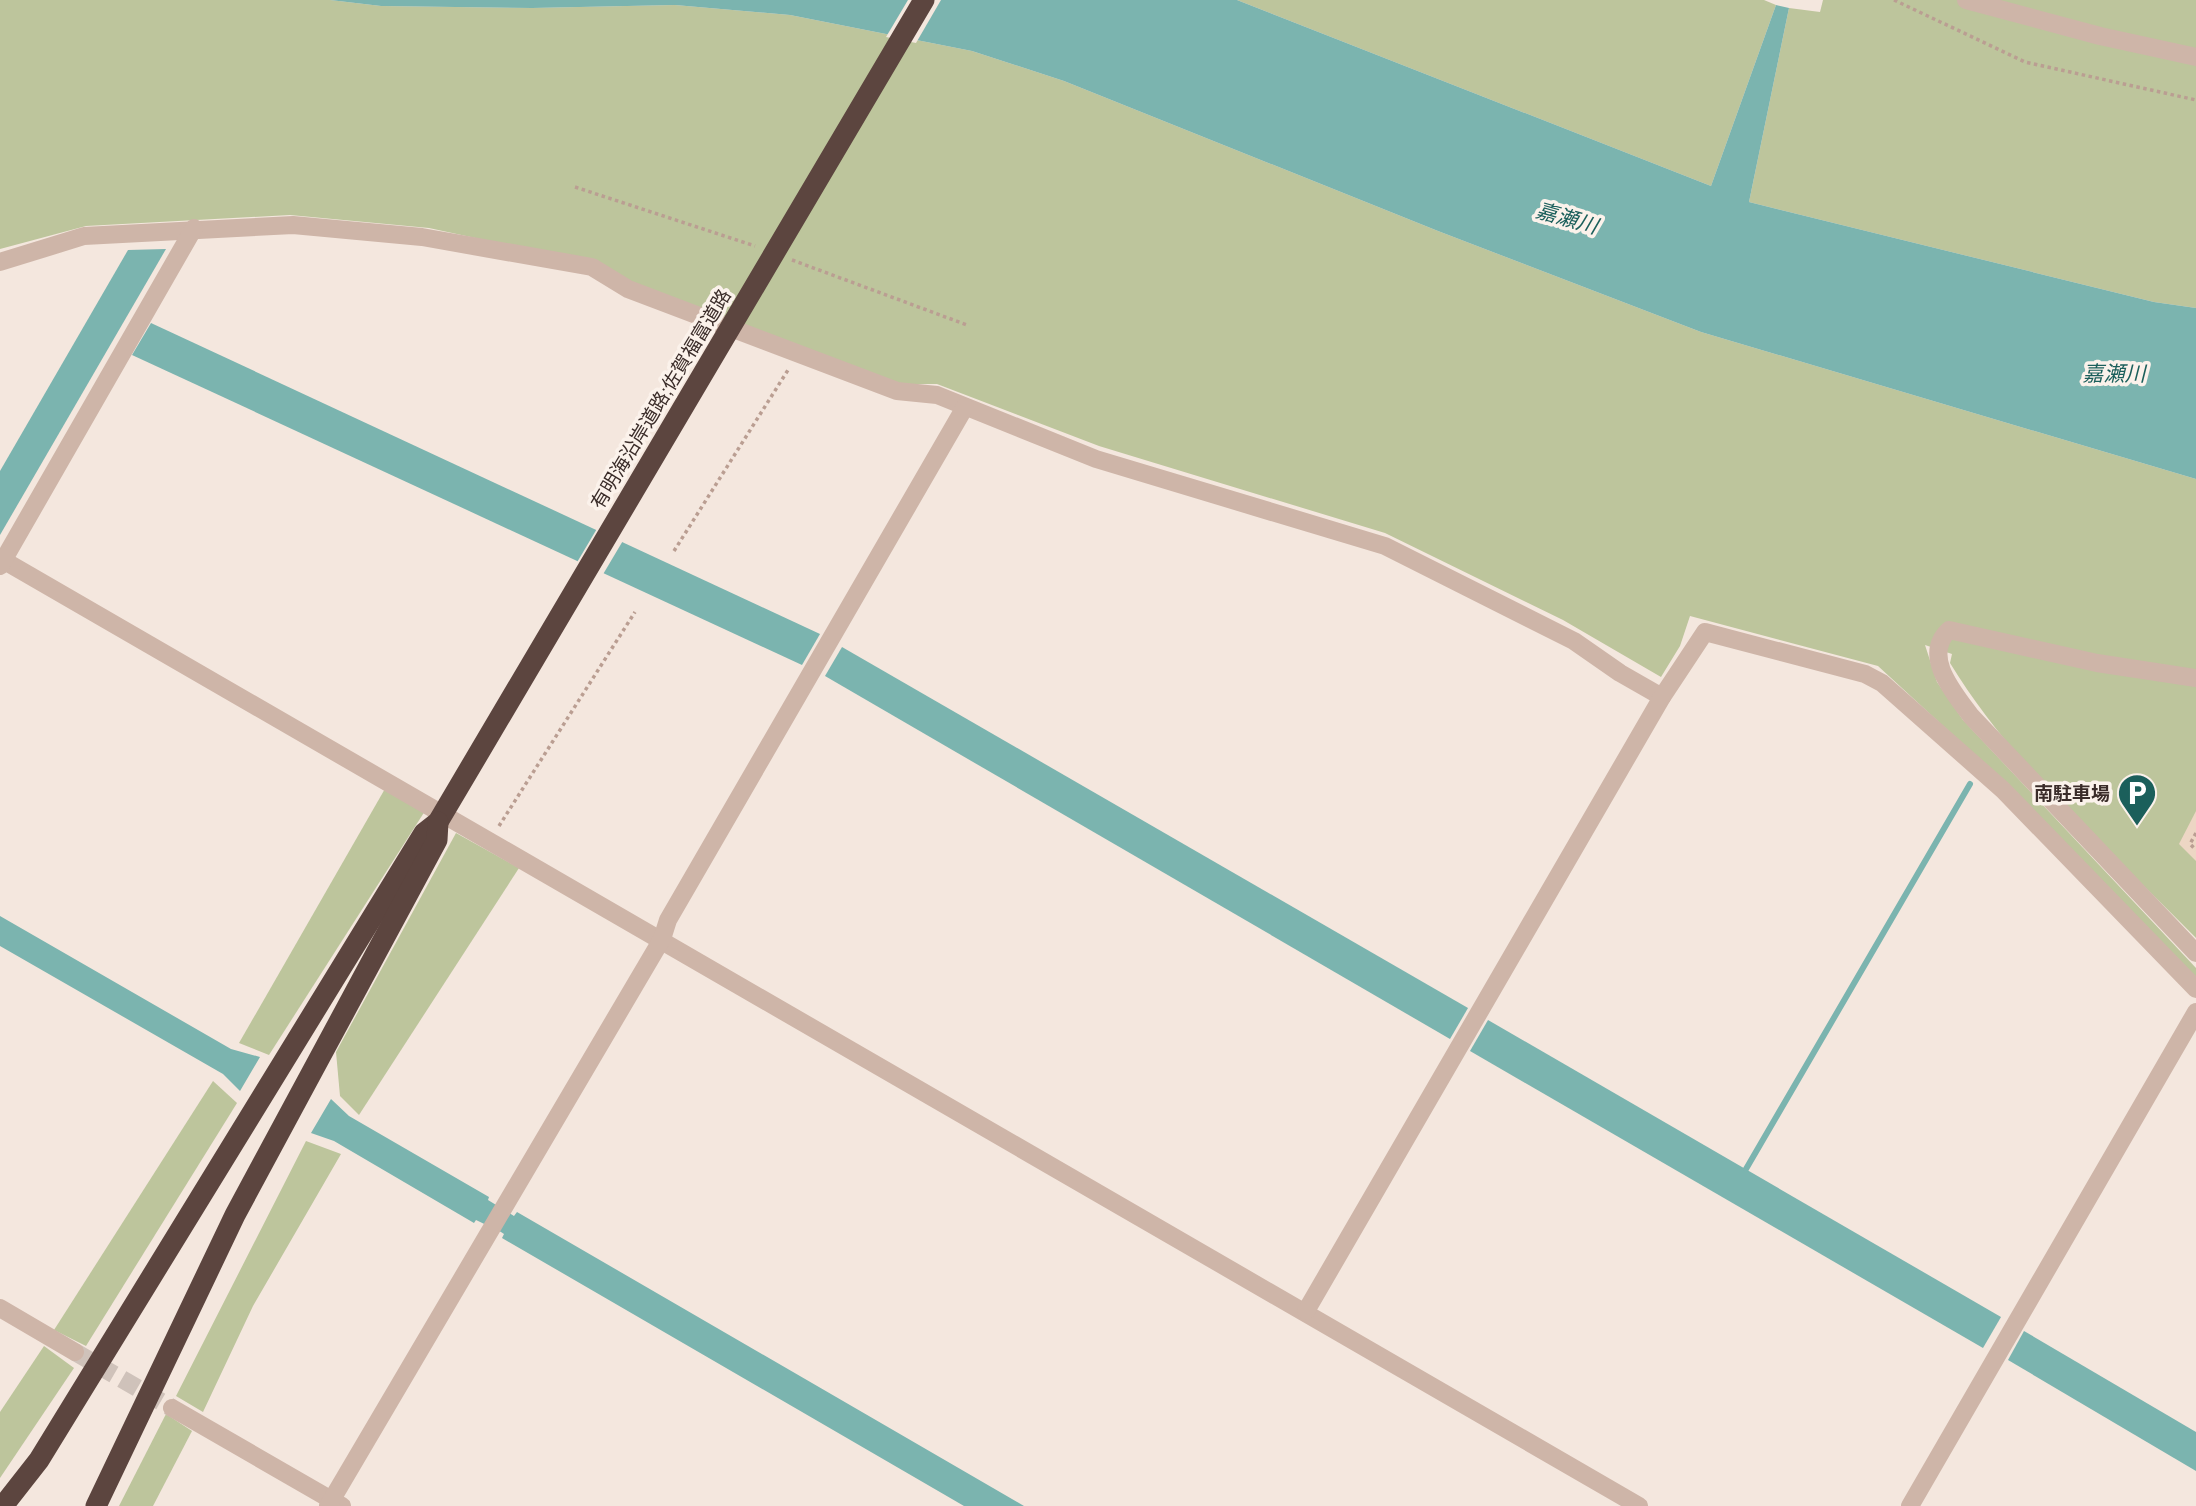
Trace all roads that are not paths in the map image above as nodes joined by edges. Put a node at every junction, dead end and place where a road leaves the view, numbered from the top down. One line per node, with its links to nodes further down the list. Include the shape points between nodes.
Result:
1 (924, 0): 10 (highway, 有明海沿岸道路;佐賀福富道路)
2 (1966, 0): 3 (street)
3 (2196, 57)
4 (194, 228): 5 (street, via 84,236); 6 (street, via 293,225 422,237 592,267 628,289 897,391 937,396); 7 (street)
5 (0, 262)
6 (965, 407): 9 (street, via 1096,459 1385,546 1574,641); 11 (street, via 668,920)
7 (2, 563): 11 (street)
8 (2196, 678): 12 (street, via 2097,663 1949,630 1941,637 1938,658 1947,683 1971,716)
9 (1662, 697): 13 (street, via 1704,632 1865,674 1882,683 2003,790); 16 (street)
10 (438, 822): 20 (highway, via 424,833 38,1460); 21 (highway, via 437,840 235,1215)
11 (662, 939): 16 (street); 19 (street)
12 (2196, 953)
13 (2196, 989)
14 (2196, 1012): 23 (street)
15 (0, 1308): 17 (street)
16 (1306, 1311): 22 (street)
17 (75, 1352)
18 (172, 1408): 19 (street)
19 (334, 1504)
20 (3, 1506)
21 (96, 1506)
22 (1639, 1506)
23 (1910, 1506)

